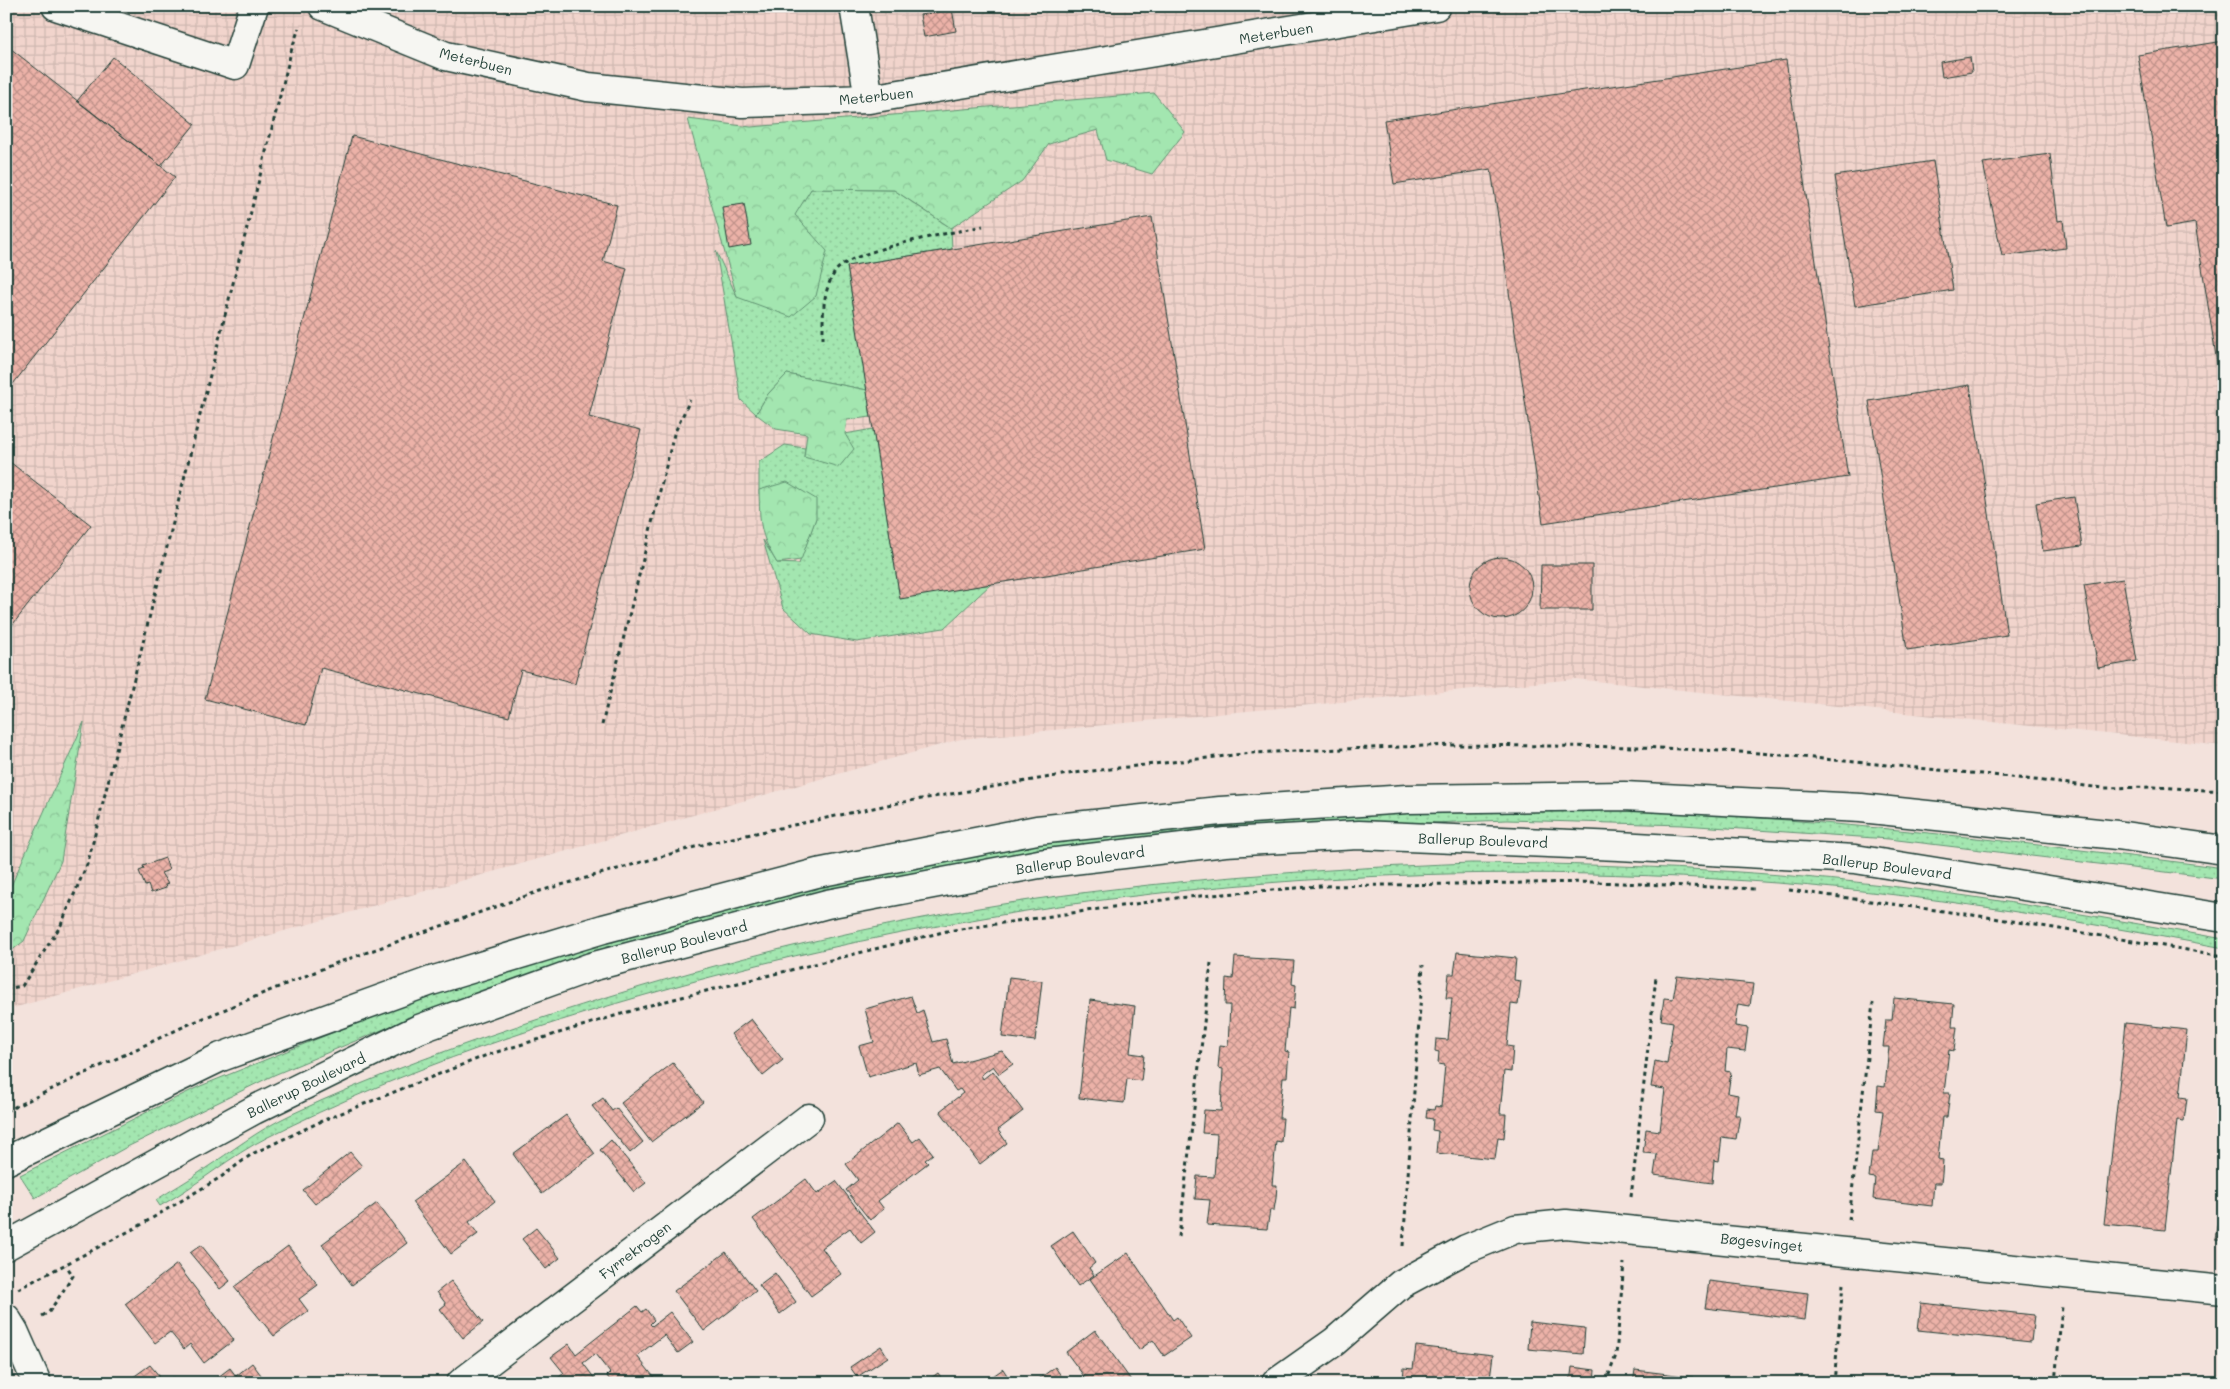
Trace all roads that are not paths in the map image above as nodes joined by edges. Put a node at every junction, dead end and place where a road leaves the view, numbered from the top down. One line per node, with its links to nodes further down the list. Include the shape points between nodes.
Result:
1 (56, 6): 2 (street, via 235,65)
2 (254, 6)
3 (323, 6): 6 (street, Meterbuen, via 446,56 588,86 742,103)
4 (854, 6): 6 (street)
5 (1436, 6): 6 (street, Meterbuen)
6 (869, 99)
7 (2224, 850): 10 (street, via 2117,835 1861,808 1624,796 1407,798 1220,811 1037,830 817,873 603,929 431,981 221,1057)
8 (2224, 918): 11 (street, Ballerup Boulevard, via 1855,860 1619,846 1359,835 1225,842 1039,864 828,904 600,964 419,1029 254,1110)
9 (809, 1118): 15 (street, Fyrrekrogen)
10 (6, 1161)
11 (6, 1246)
12 (2224, 1290): 16 (street, Bøgesvinget, via 1628,1228 1566,1224 1515,1229 1466,1249 1400,1284 1334,1342)
13 (10, 1325): 14 (street)
14 (37, 1383)
15 (461, 1383)
16 (1276, 1383)

